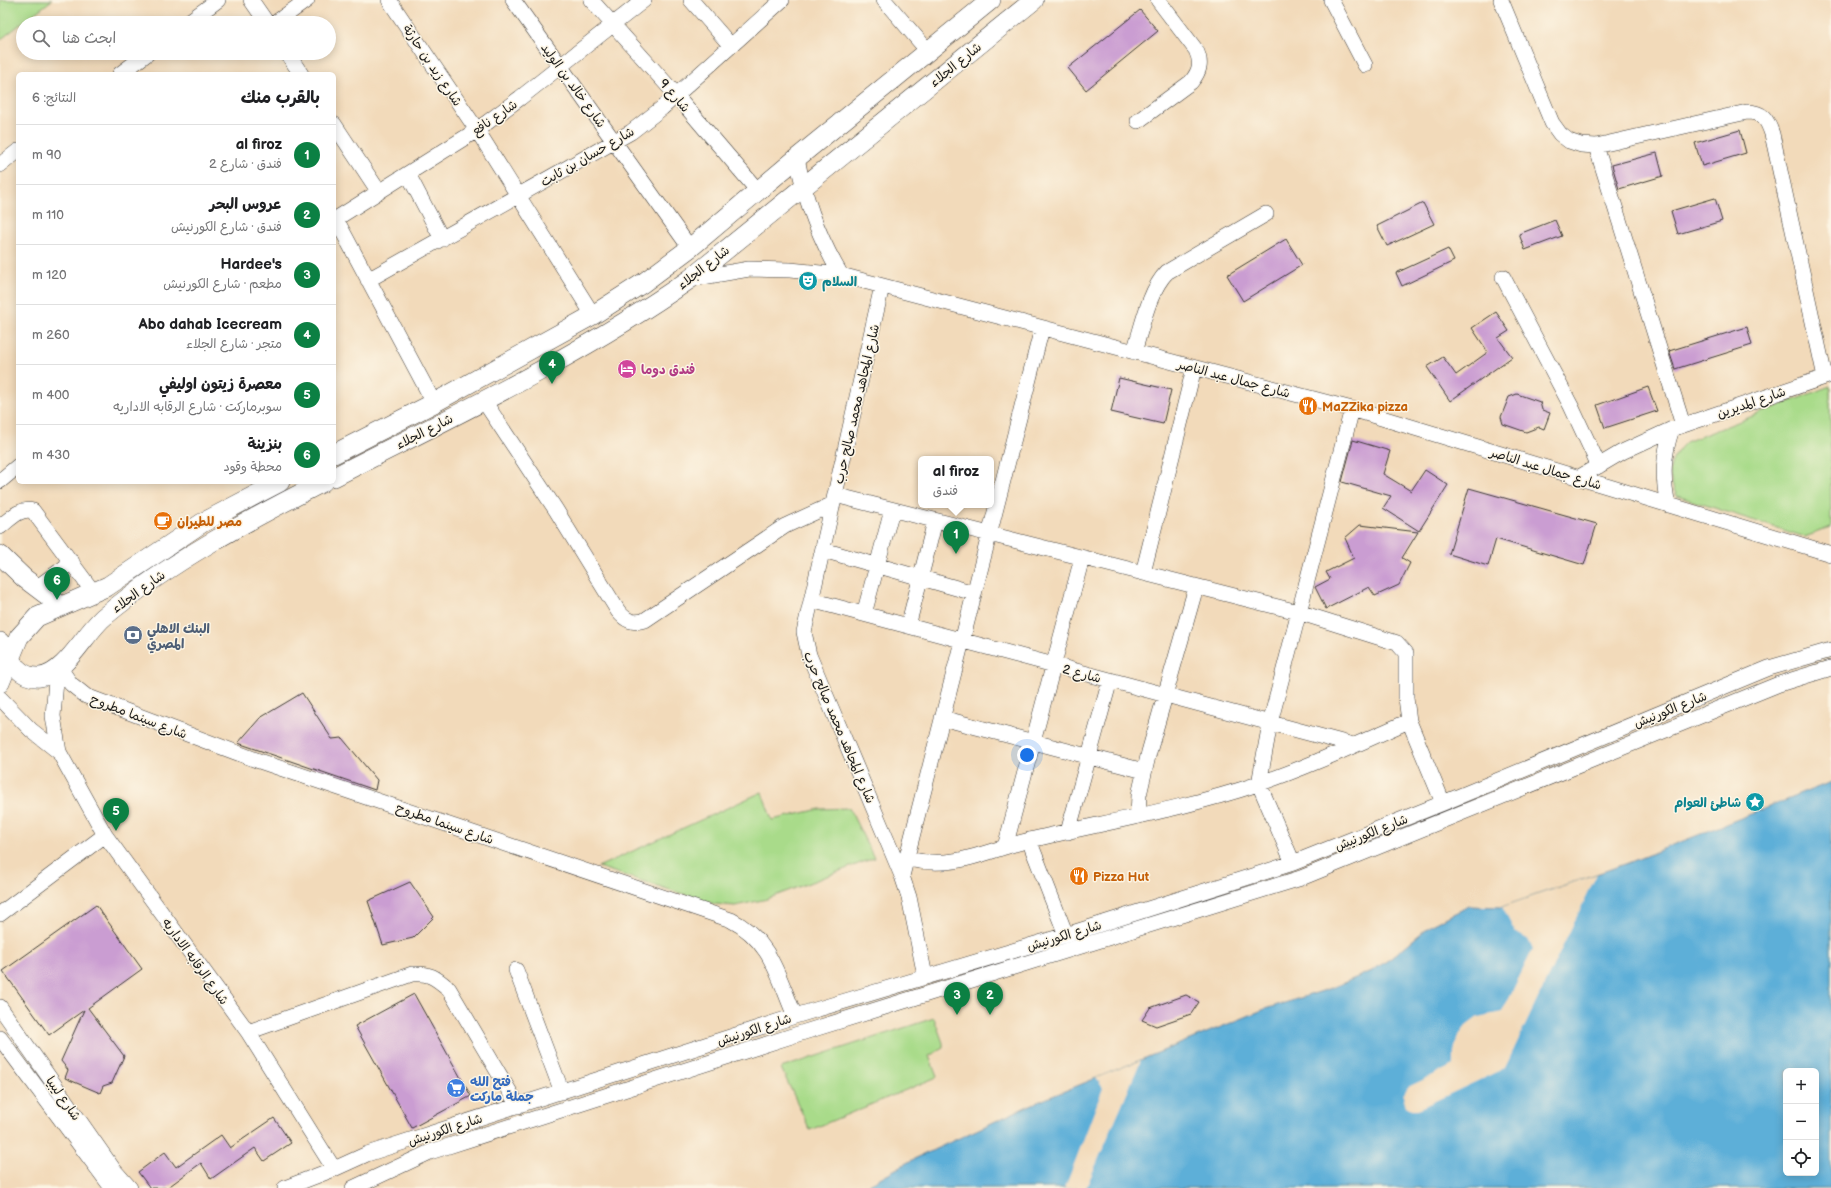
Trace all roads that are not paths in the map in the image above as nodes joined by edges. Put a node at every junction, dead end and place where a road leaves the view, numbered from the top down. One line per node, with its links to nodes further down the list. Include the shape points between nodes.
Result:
1 (218, 0): 16 (street)
2 (251, 0): 17 (street)
3 (307, 0): 18 (street)
4 (389, 0): 31 (street, شارع زيد بن حارثة)
5 (513, 0): 25 (street, شارع خالد بن الوليد)
6 (591, 0): 19 (street, شارع 9)
7 (644, 0): 19 (street, شارع نافع)
8 (691, 0): 20 (street)
9 (782, 0): 20 (street, شارع حسان بن ثابت)
10 (884, 0): 21 (street)
11 (991, 0): 21 (main road, شارع الجلاء)
12 (1034, 0): 38 (main road, شارع الجلاء)
13 (1158, 0): 29 (street, via 1196,50 1200,58 1200,67 1191,82)
14 (1331, 0): 24 (street)
15 (1501, 0): 33 (street, via 1552,123 1569,141)
16 (196, 16)
17 (262, 16)
18 (285, 16)
19 (612, 25): 25 (street, شارع نافع); 28 (street, شارع 9)
20 (731, 46): 28 (street, شارع حسان بن ثابت)
21 (928, 51): 35 (main road, شارع الجلاء)
22 (139, 60): 26 (street)
23 (292, 60): 27 (street)
24 (1365, 65)
25 (560, 66): 31 (street, شارع نافع); 32 (street, شارع خالد بن الوليد)
26 (123, 72)
27 (300, 72)
28 (677, 96): 32 (street, شارع حسان بن ثابت); 39 (street, شارع 9)
29 (1138, 121)
30 (336, 127): 40 (street)
31 (477, 130): 37 (street, شارع نافع); 41 (street, شارع زيد بن حارثة)
32 (615, 142): 41 (street, شارع حسان بن ثابت); 46 (street, شارع خالد بن الوليد)
33 (1596, 146): 56 (street, via 1746,112 1756,112 1763,116 1772,134); 60 (street)
34 (16, 153): 36 (street)
35 (796, 158): 38 (street); 39 (main road, شارع الجلاء)
36 (0, 165)
37 (408, 174): 40 (street, شارع نافع); 45 (street)
38 (802, 188): 47 (street, via 819,235); 49 (main road, شارع الجلاء)
39 (758, 191): 46 (main road, شارع الجلاء)
40 (379, 192): 43 (street, شارع نافع)
41 (518, 196): 45 (street, شارع حسان بن ثابت); 52 (street, شارع زيد بن حارثة)
42 (1266, 214): 54 (street, via 1162,277 1154,290)
43 (336, 218)
44 (336, 221): 50 (street)
45 (442, 238): 50 (street, شارع حسان بن ثابت)
46 (690, 248): 52 (main road, شارع الجلاء, via 643,284)
47 (841, 275): 49 (street, شارع جمال عبد الناصر, via 749,269); 51 (street, شارع جمال عبد الناصر)
48 (1504, 277): 62 (street)
49 (690, 279): 57 (main road, شارع الجلاء, via 604,335)
50 (368, 280): 58 (street)
51 (882, 286): 53 (street, شارع جمال عبد الناصر); 69 (street, شارع المجاهد محمد صالح حرب)
52 (593, 315): 58 (main road, شارع الجلاء)
53 (1042, 328): 54 (street, شارع جمال عبد الناصر); 74 (street)
54 (1134, 352): 55 (street, شارع جمال عبد الناصر)
55 (1194, 368): 59 (street, شارع جمال عبد الناصر); 83 (street)
56 (1828, 376): 60 (street, شارع المديرين)
57 (484, 401): 64 (main road, شارع الجلاء); 69 (street, via 556,510 618,611 623,618 631,622 645,620 785,526)
58 (434, 403): 61 (main road, شارع الجلاء)
59 (1352, 409): 65 (street, شارع جمال عبد الناصر); 91 (street)
60 (1678, 427): 62 (street, شارع المديرين, via 1622,452); 70 (street, via 1666,447 1663,466)
61 (336, 453)
62 (1599, 466): 65 (street, شارع المديرين)
63 (16, 468): 66 (street)
64 (336, 476)
65 (1578, 478): 70 (street, شارع جمال عبد الناصر)
66 (0, 481)
67 (276, 484): 88 (main road, شارع الجلاء, via 202,523)
68 (319, 484): 99 (main road, شارع الجلاء, via 260,514 187,557 102,618)
69 (834, 500): 71 (street); 77 (street, شارع المجاهد محمد صالح حرب)
70 (1668, 505): 76 (street, شارع جمال عبد الناصر)
71 (892, 510): 72 (street); 82 (street)
72 (935, 521): 74 (street); 84 (street)
73 (0, 527): 81 (street, via 19,512 33,511)
74 (988, 534): 80 (street); 87 (street)
75 (1831, 543): 76 (street)
76 (1814, 549): 78 (street, شارع جمال عبد الناصر)
77 (823, 550): 82 (street); 89 (street, شارع المجاهد محمد صالح حرب)
78 (1831, 554)
79 (0, 555): 86 (main road)
80 (1082, 558): 83 (street); 98 (street)
81 (72, 562): 86 (street); 88 (street)
82 (877, 566): 84 (street); 92 (street)
83 (1143, 573): 85 (street)
84 (920, 578): 87 (street); 93 (street)
85 (1196, 587): 91 (street); 103 (street)
86 (36, 588): 90 (main road)
87 (974, 592): 94 (street)
88 (94, 593): 90 (main road, شارع الجلاء)
89 (811, 600): 92 (street, شارع 2); 122 (street, شارع المجاهد محمد صالح حرب, via 804,632 809,655)
90 (61, 606): 97 (main road, شارع الجلاء, via 37,617 28,626 19,637)
91 (1298, 612): 106 (street, via 1389,640 1402,647 1407,661 1406,698); 107 (street)
92 (864, 614): 93 (street, شارع 2)
93 (908, 626): 94 (street, شارع 2)
94 (962, 641): 98 (street, شارع 2); 105 (street)
95 (0, 642): 97 (main road)
96 (1831, 650): 114 (street, شارع الكورنيش, via 1769,668)
97 (10, 661): 99 (main road, شارع الجلاء, via 16,668 32,677 49,674); 102 (main road, شارع الجلاء)
98 (1054, 665): 101 (street, شارع 2); 108 (street)
99 (58, 668): 110 (street, via 52,704); 128 (street, شارع سينما مطروح, via 70,684 86,696 259,761 731,920 754,934 770,956)
100 (1831, 668): 137 (street, شارع الكورنيش, via 1779,684 1301,878 798,1034 430,1152)
101 (1110, 680): 103 (street, شارع 2); 111 (street)
102 (0, 683)
103 (1166, 695): 107 (street, شارع 2); 112 (street)
104 (0, 698): 110 (street, via 31,730)
105 (942, 718): 108 (street); 120 (street)
106 (1409, 721): 109 (street); 114 (street)
107 (1270, 723): 109 (street, شارع 2); 113 (street)
108 (1033, 742): 111 (street); 119 (street)
109 (1353, 745): 113 (street)
110 (59, 752): 117 (street, شارع الرقابه الاداريه)
111 (1088, 756): 112 (street); 116 (street)
112 (1144, 771): 115 (street)
113 (1259, 784): 115 (street); 121 (street)
114 (1443, 803): 121 (street, شارع الكورنيش)
115 (1138, 816): 116 (street)
116 (1068, 832): 118 (street)
117 (105, 835): 123 (street); 129 (street, شارع الرقابه الاداريه)
118 (1030, 840): 119 (street); 124 (street)
119 (1004, 847): 120 (street, via 955,862 925,863)
120 (907, 859): 122 (street)
121 (1293, 863): 124 (street, شارع الكورنيش)
122 (902, 876): 126 (street, شارع المجاهد محمد صالح حرب, via 909,897)
123 (0, 914)
124 (1066, 935): 126 (street, شارع الكورنيش)
125 (516, 970): 131 (street)
126 (925, 976): 128 (street, شارع الكورنيش)
127 (0, 1007): 135 (street, شارع ليبيا)
128 (794, 1016): 131 (street, شارع الكورنيش)
129 (248, 1032): 132 (street, via 412,974 426,973 437,978 449,989); 133 (street, شارع الرقابه الاداريه)
130 (1, 1040): 134 (street, شارع ليبيا)
131 (562, 1092): 132 (street, شارع الكورنيش)
132 (518, 1106): 133 (street, شارع الكورنيش, via 367,1154)
133 (334, 1169): 136 (street, شارع الكورنيش)
134 (112, 1188)
135 (130, 1188)
136 (284, 1188)
137 (353, 1188)

